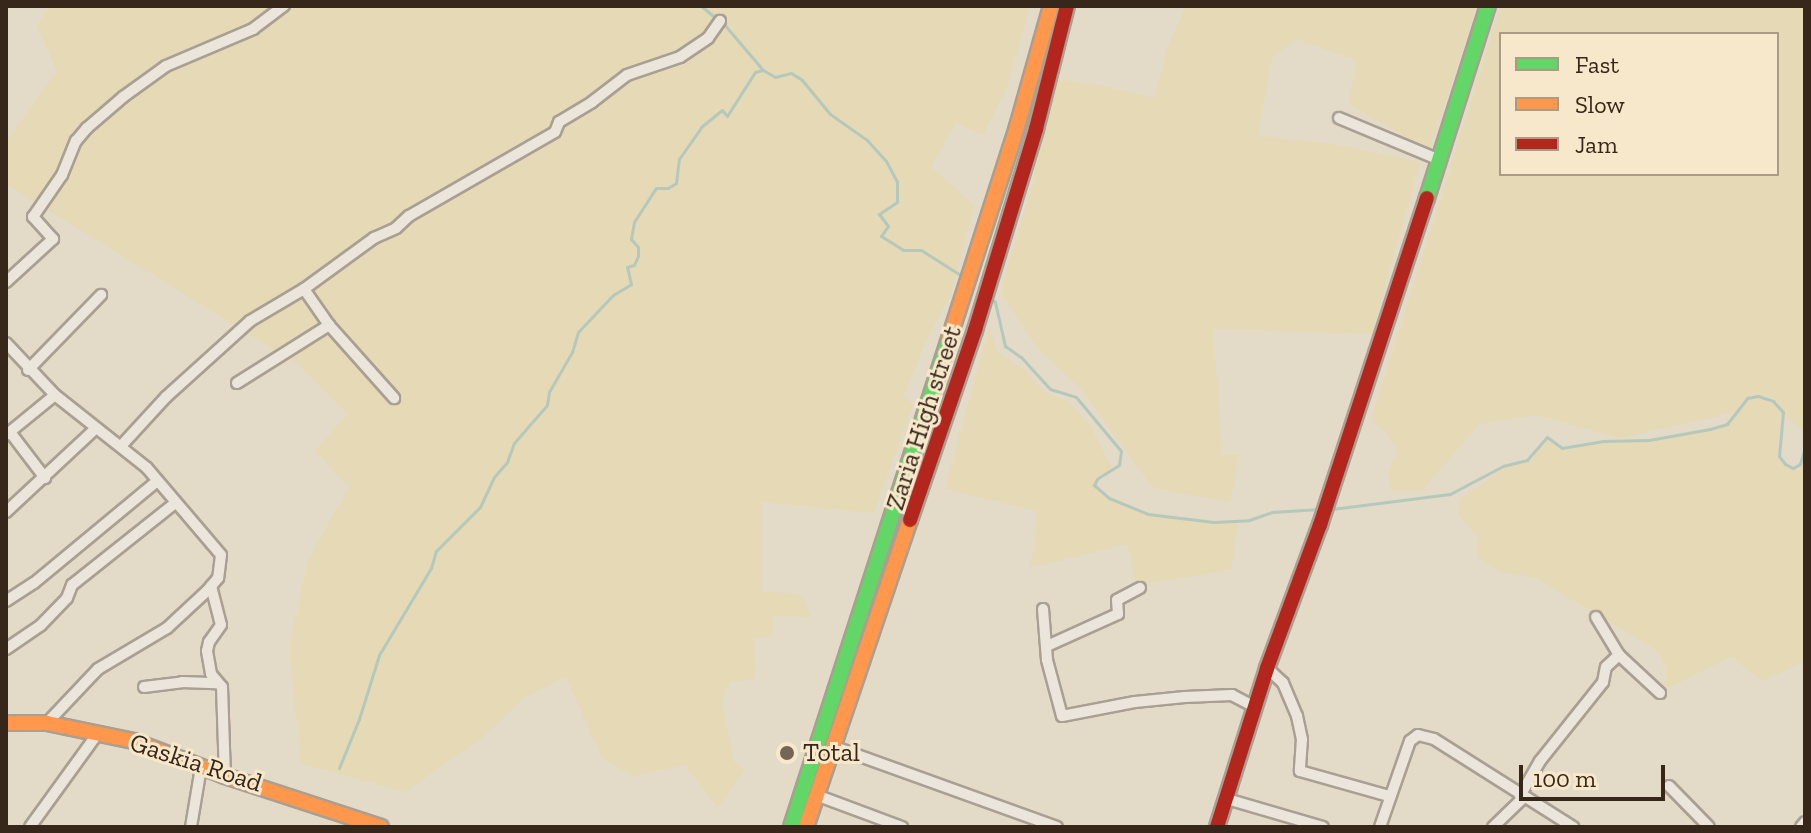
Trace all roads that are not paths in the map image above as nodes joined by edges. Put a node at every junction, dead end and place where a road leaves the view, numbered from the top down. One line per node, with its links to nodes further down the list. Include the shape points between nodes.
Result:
1 (284, 6): 8 (street, via 253,29 157,72 87,128 33,217 53,239)
2 (1051, 6): 53 (main road, Zaria High street)
3 (1067, 6): 40 (main road, Zaria High street, via 1002,245)
4 (1488, 6): 7 (main road)
5 (720, 21): 9 (street, via 708,38 680,57 627,75 559,122 555,132 409,216)
6 (1339, 118): 7 (street)
7 (1440, 160): 32 (main road, via 1320,525)
8 (6, 282)
9 (304, 289): 11 (street); 19 (street, via 222,342)
10 (101, 295): 13 (street)
11 (329, 325): 14 (street); 16 (street)
12 (6, 343): 13 (street)
13 (28, 370): 15 (street)
14 (237, 383)
15 (55, 395): 17 (street); 18 (street)
16 (394, 398)
17 (95, 429): 19 (street); 20 (street)
18 (8, 434): 20 (street)
19 (121, 446): 21 (street, via 147,468)
20 (45, 478): 23 (street)
21 (155, 483): 22 (street); 26 (street)
22 (174, 504): 24 (street, via 221,555 218,578); 30 (street, via 72,585 67,598 41,625)
23 (6, 512)
24 (211, 586): 33 (street, via 221,625 207,651); 38 (street, via 167,628 98,669)
25 (1140, 588): 29 (street, via 1117,600 1118,614)
26 (6, 601)
27 (1043, 609): 29 (street)
28 (1596, 617): 31 (street)
29 (1047, 646): 36 (street, via 1062,716 1185,697 1232,695)
30 (6, 649)
31 (1619, 655): 35 (street); 46 (street, via 1540,761)
32 (1267, 668): 36 (main road); 45 (street, via 1283,683 1297,716 1300,771)
33 (216, 683): 34 (street); 42 (street, via 223,690)
34 (144, 687)
35 (1660, 693)
36 (1255, 707): 47 (main road)
37 (6, 723): 38 (main road, Gaskia Road)
38 (47, 723): 39 (main road, Gaskia Road)
39 (98, 733): 41 (main road, Gaskia Road, via 165,750); 50 (street)
40 (832, 746): 44 (main road, Zaria High street); 56 (street)
41 (201, 767): 42 (main road, Gaskia Road); 51 (street)
42 (225, 776): 52 (main road, Gaskia Road)
43 (1669, 786): 62 (street)
44 (816, 795): 54 (main road, Zaria High street); 55 (street)
45 (1389, 796): 46 (street, via 1410,741 1418,735 1434,739); 59 (street)
46 (1522, 797): 60 (street); 61 (street)
47 (1227, 799): 49 (street); 57 (main road)
48 (1805, 822): 63 (street)
49 (1302, 824): 58 (street)
50 (30, 827)
51 (191, 827)
52 (381, 827)
53 (791, 827)
54 (806, 827)
55 (902, 827)
56 (1057, 827)
57 (1217, 827)
58 (1323, 827)
59 (1380, 827)
60 (1493, 827)
61 (1573, 827)
62 (1709, 827)
63 (1801, 827)

